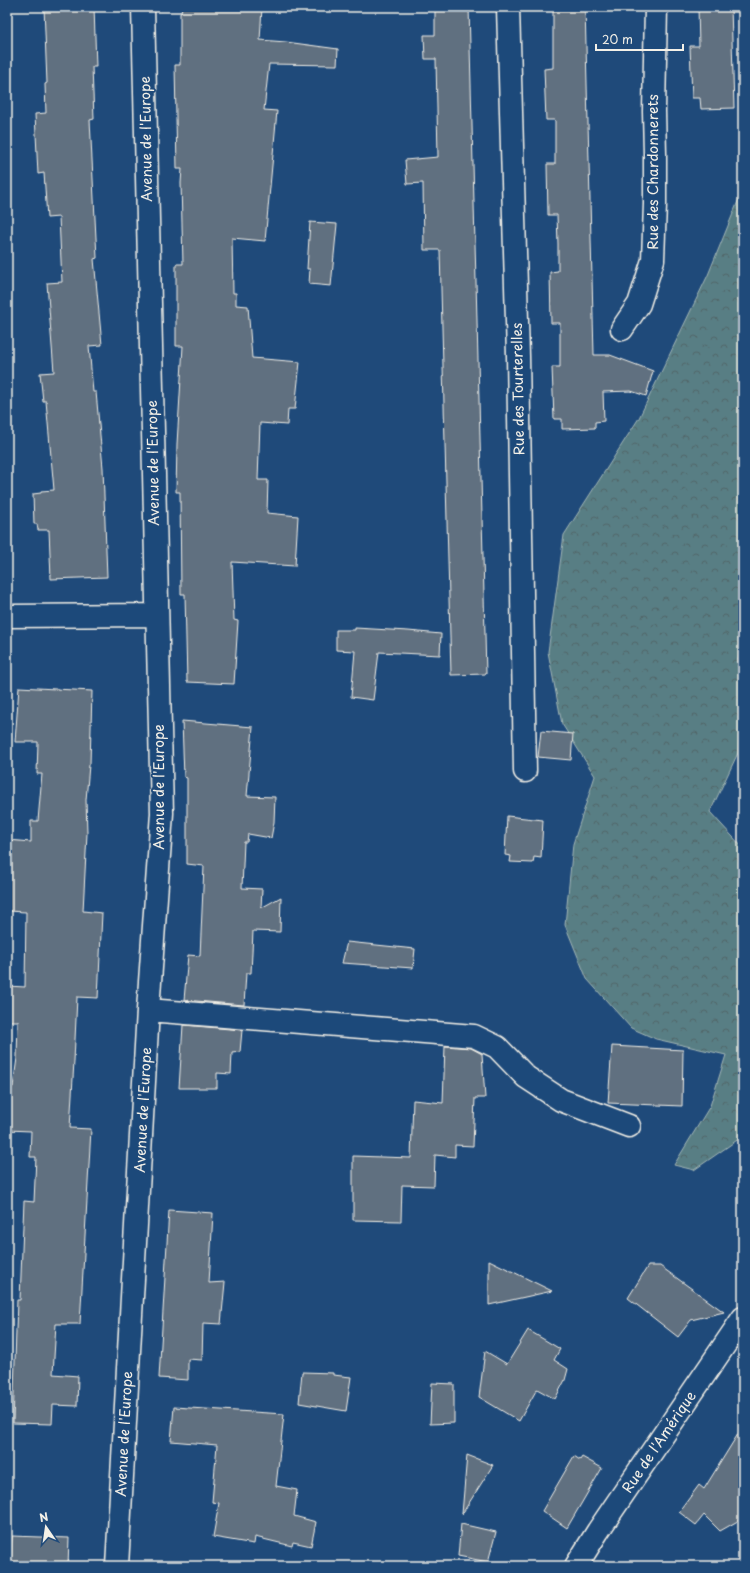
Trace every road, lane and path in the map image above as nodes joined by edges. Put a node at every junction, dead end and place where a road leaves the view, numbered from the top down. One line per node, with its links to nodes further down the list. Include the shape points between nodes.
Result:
1 (143, 7): 5 (street, Avenue de l'Europe)
2 (508, 7): 7 (street, Rue des Tourterelles, via 518,364)
3 (656, 7): 4 (street, Rue des Chardonnerets, via 653,260 639,304)
4 (622, 329)
5 (157, 615): 6 (street); 8 (street, Avenue de l'Europe, via 162,813)
6 (7, 616)
7 (525, 771)
8 (148, 1010): 9 (street, via 474,1036 497,1047 526,1077 561,1100); 11 (street, Avenue de l'Europe)
9 (629, 1126)
10 (743, 1318): 12 (street, Rue de l'Amérique)
11 (117, 1566)
12 (576, 1566)

